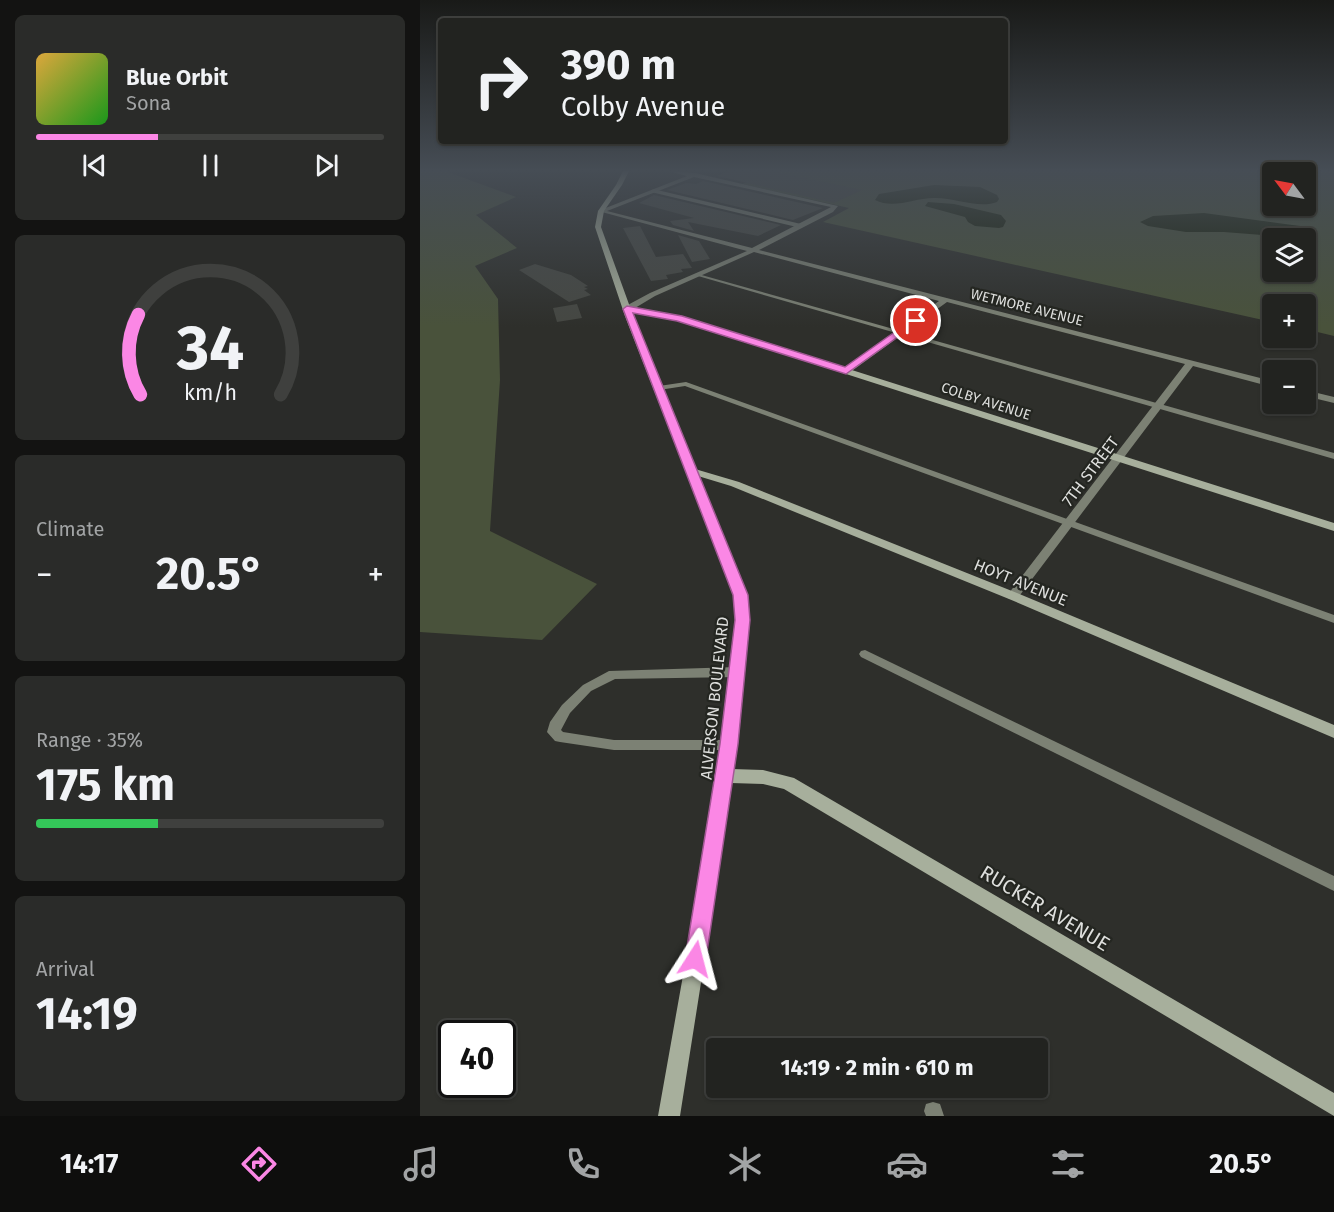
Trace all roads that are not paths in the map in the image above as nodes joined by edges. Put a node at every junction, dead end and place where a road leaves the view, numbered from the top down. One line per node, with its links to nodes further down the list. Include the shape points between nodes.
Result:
1 (599, 223): 9 (street, ALVERSON BOULEVARD)
2 (648, 223): 6 (street, WETMORE AVENUE)
3 (789, 223): 5 (lane)
4 (807, 223): 5 (street)
5 (801, 226): 6 (street)
6 (752, 250): 7 (street); 8 (street, WETMORE AVENUE)
7 (700, 275): 9 (street, via 641,299); 10 (lane)
8 (945, 300): 10 (street); 11 (street, WETMORE AVENUE)
9 (627, 309): 12 (street, COLBY AVENUE, via 679,318); 14 (street, ALVERSON BOULEVARD)
10 (901, 332): 12 (street); 17 (lane)
11 (1191, 363): 13 (street, WETMORE AVENUE); 17 (street, 7TH STREET)
12 (846, 371): 19 (street, COLBY AVENUE)
13 (1262, 381)
14 (659, 388): 20 (street, ALVERSON BOULEVARD); 21 (lane, via 686,384)
15 (1316, 396): 16 (street)
16 (1334, 400)
17 (1159, 406): 18 (lane); 19 (street, 7TH STREET)
18 (1334, 456)
19 (1119, 458): 21 (street, 7TH STREET); 22 (street, COLBY AVENUE)
20 (692, 471): 23 (street, HOYT AVENUE, via 735,484); 26 (street, ALVERSON BOULEVARD, via 740,595 743,620)
21 (1070, 523): 23 (street, 7TH STREET); 24 (lane)
22 (1334, 528)
23 (1013, 596): 27 (street, HOYT AVENUE)
24 (1334, 619)
25 (865, 654): 30 (lane)
26 (737, 672): 28 (street, ALVERSON BOULEVARD); 28 (lane, via 614,674 587,688 566,709 554,732 560,737 614,745)
27 (1334, 732)
28 (729, 744): 29 (street, ALVERSON BOULEVARD)
29 (724, 776): 31 (street, RUCKER AVENUE, via 763,777 788,783); 32 (street, ALVERSON BOULEVARD)
30 (1334, 884)
31 (1334, 1105)
32 (669, 1116)

